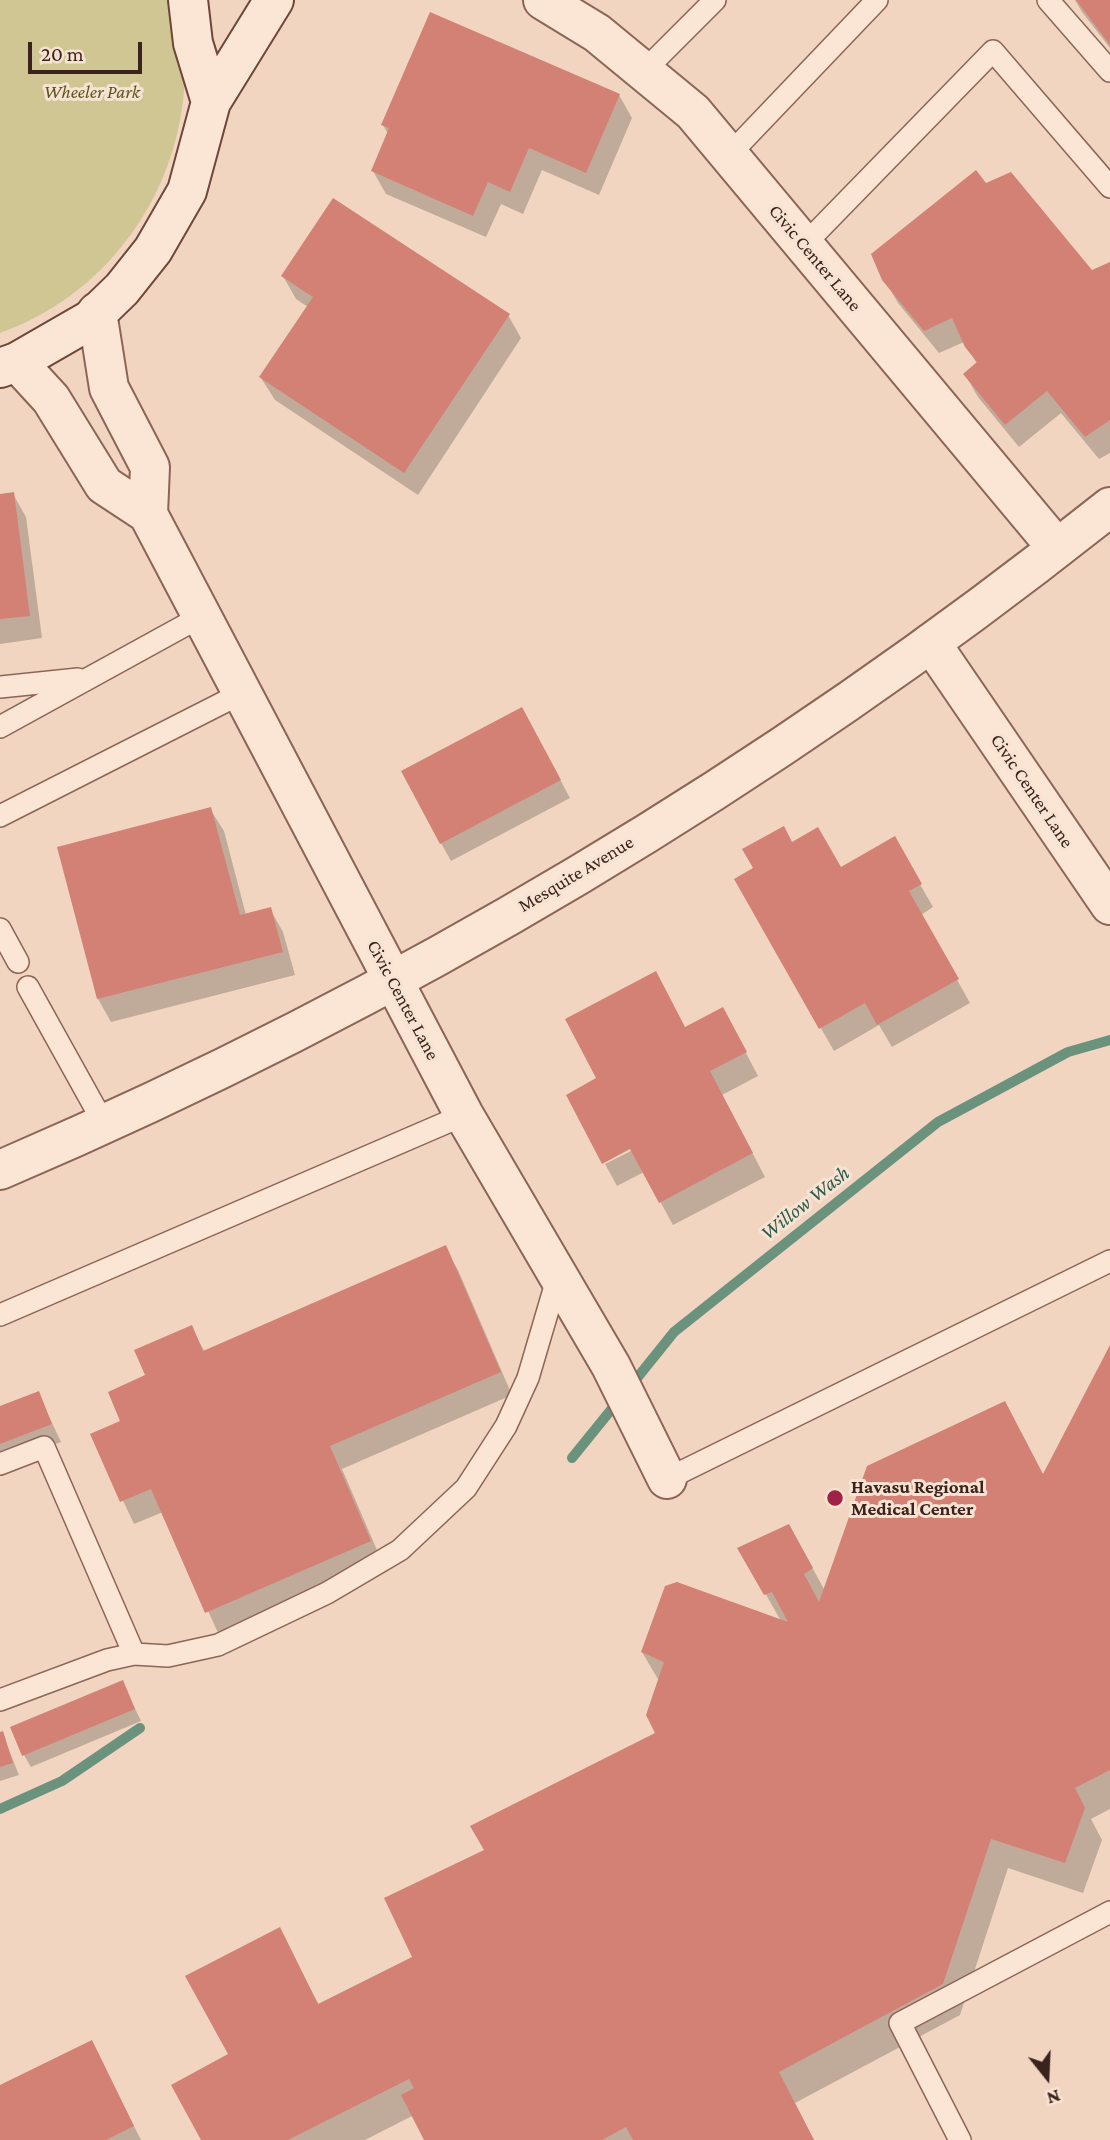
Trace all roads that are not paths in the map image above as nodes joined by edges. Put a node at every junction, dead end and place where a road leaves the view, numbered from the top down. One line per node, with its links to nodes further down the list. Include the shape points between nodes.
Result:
1 (188, 0): 9 (street, via 193,43)
2 (274, 0): 9 (street)
3 (543, 0): 8 (street, Civic Center Lane, via 597,33)
4 (715, 0): 8 (lane)
5 (877, 0): 10 (lane)
6 (1048, 0): 7 (lane)
7 (1110, 71)
8 (643, 72): 10 (street, Civic Center Lane, via 693,113)
9 (211, 102): 13 (street, via 187,191 153,250)
10 (729, 155): 12 (street, Civic Center Lane)
11 (1110, 187): 12 (lane, via 993,51)
12 (804, 245): 17 (street, Civic Center Lane)
13 (97, 312): 14 (street); 16 (street, via 109,388 150,467)
14 (9, 365): 16 (street, Civic Center Lane, via 51,399 104,485)
15 (1110, 507): 17 (street, Mesquite Avenue)
16 (148, 514): 18 (street, Civic Center Lane)
17 (1058, 548): 19 (street, Mesquite Avenue)
18 (202, 616): 20 (lane); 22 (street, Civic Center Lane)
19 (931, 643): 25 (street, Civic Center Lane); 28 (street, Mesquite Avenue, via 647,832)
20 (87, 678): 21 (lane); 23 (lane)
21 (0, 687)
22 (242, 693): 24 (lane); 28 (street, Civic Center Lane)
23 (0, 727)
24 (0, 816)
25 (1110, 905)
26 (0, 929): 27 (lane)
27 (18, 962)
28 (391, 979): 30 (street, Civic Center Lane); 31 (street, Mesquite Avenue, via 199,1079)
29 (29, 987): 31 (lane)
30 (464, 1115): 34 (street, Civic Center Lane); 35 (lane)
31 (103, 1122): 32 (street, Mesquite Avenue)
32 (0, 1170)
33 (1110, 1261): 37 (lane)
34 (558, 1276): 37 (street, Civic Center Lane, via 611,1366); 38 (lane, via 528,1378 506,1426 466,1488 400,1550 327,1592 218,1644 168,1656)
35 (0, 1315)
36 (0, 1464): 38 (lane, via 44,1447)
37 (667, 1479)
38 (134, 1654): 39 (lane)
39 (0, 1700)
40 (1110, 1912): 41 (lane, via 900,2023)
41 (960, 2140)

